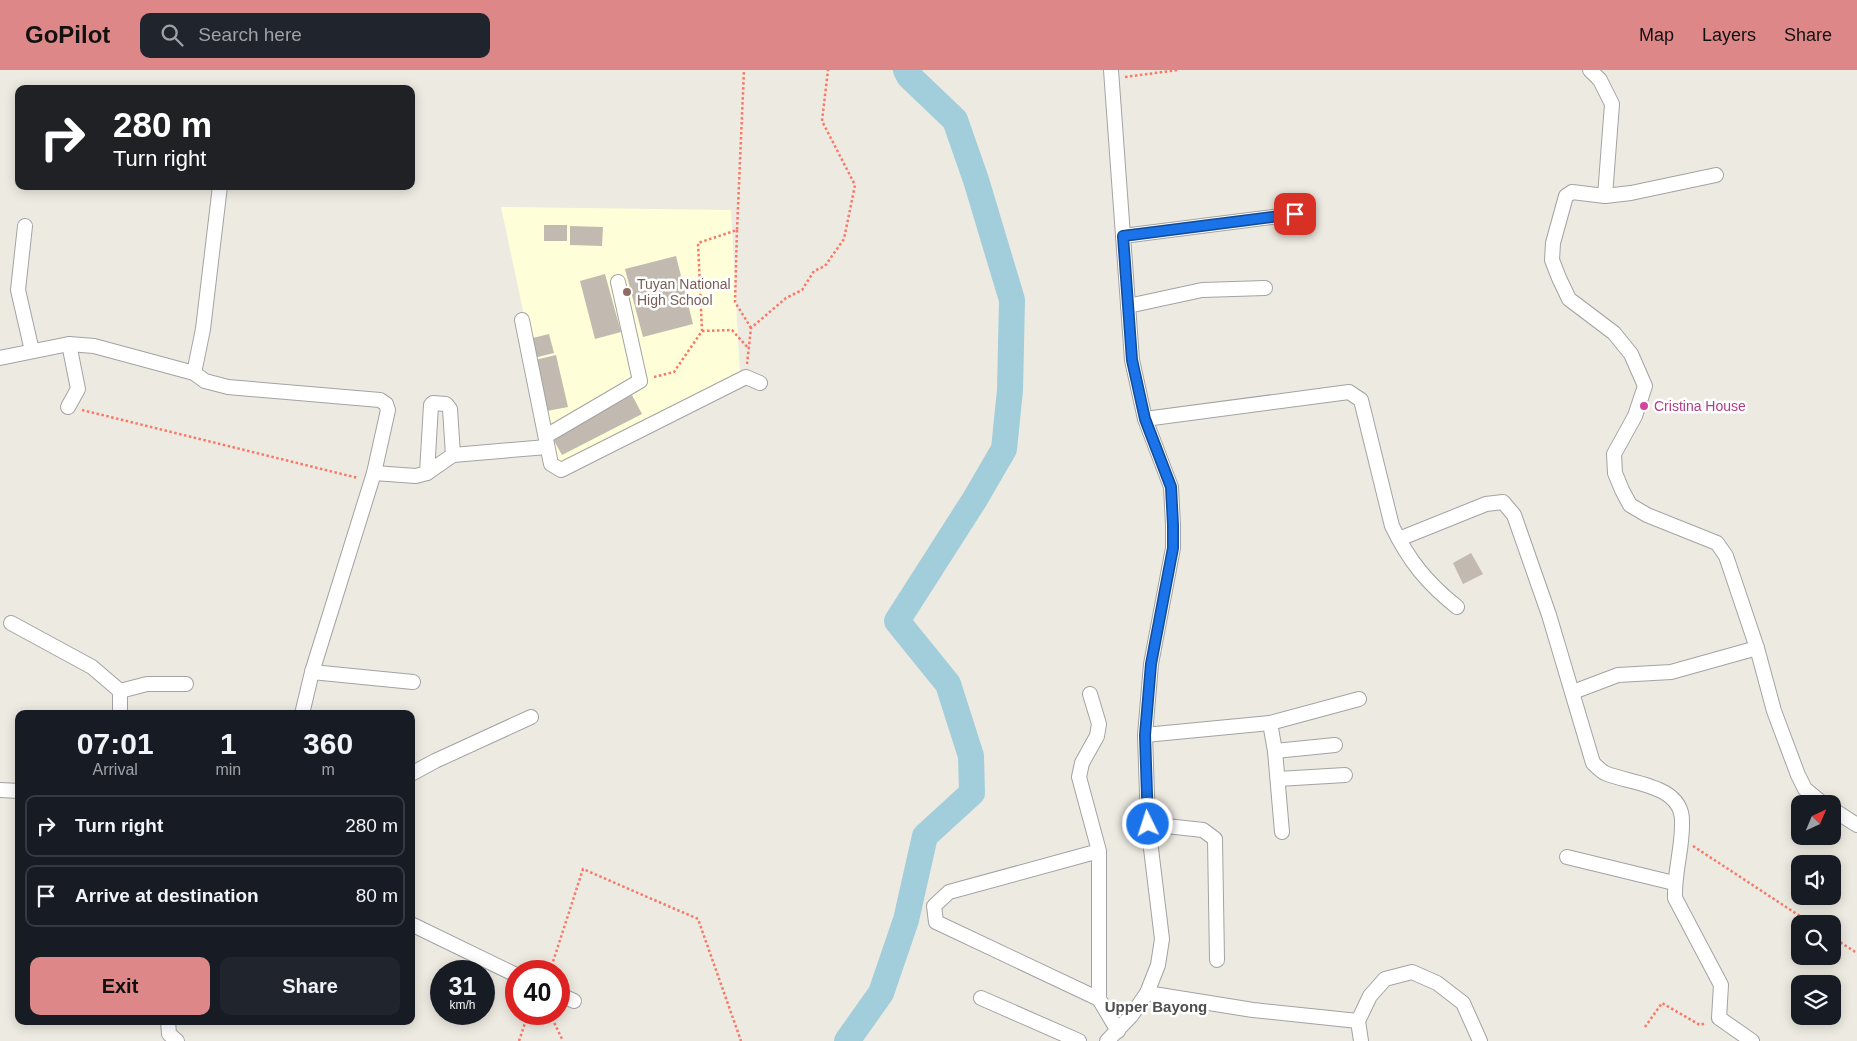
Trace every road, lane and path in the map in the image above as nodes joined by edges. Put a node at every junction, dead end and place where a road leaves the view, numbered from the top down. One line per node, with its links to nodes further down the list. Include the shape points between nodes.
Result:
1 (744, 70): 11 (path)
2 (828, 70): 17 (path, via 822,121 855,186 844,239 825,266 814,271 802,290 786,298)
3 (1178, 70): 5 (path)
4 (1590, 70): 8 (street, via 1600,80 1612,104)
5 (1111, 74): 12 (street)
6 (1716, 175): 8 (street)
7 (220, 190): 23 (street, via 203,329)
8 (1605, 196): 36 (street, via 1572,192 1566,196 1552,243 1552,260 1569,299 1614,333 1631,354 1645,386 1635,416 1614,454 1615,473 1630,505 1717,543 1726,556)
9 (1295, 214): 12 (street)
10 (25, 226): 21 (street, via 18,290)
11 (737, 230): 17 (path, via 735,302); 18 (path, via 698,242)
12 (1123, 236): 15 (street)
13 (618, 282): 25 (street)
14 (1266, 288): 15 (street, via 1202,290)
15 (1128, 306): 28 (street, via 1132,360)
16 (522, 320): 29 (street)
17 (751, 328): 20 (path)
18 (702, 331): 20 (path, via 732,330); 25 (path, via 674,372)
19 (68, 344): 21 (street); 23 (street, via 94,346); 27 (street, via 78,389)
20 (749, 349): 24 (path)
21 (32, 351): 22 (street)
22 (0, 358)
23 (194, 373): 32 (street, via 205,381 228,387 380,400 388,410)
24 (746, 377): 26 (street); 29 (street, via 561,470 552,464)
25 (640, 381): 29 (street)
26 (760, 383)
27 (68, 407): 32 (path)
28 (1145, 419): 33 (street, via 1349,392 1361,400 1392,526); 48 (street, via 1171,487 1173,525 1173,548 1151,664)
29 (547, 442): 30 (street)
30 (453, 455): 31 (street); 31 (street, via 450,409 446,404 433,403 430,405)
31 (427, 472): 32 (street, via 416,476)
32 (373, 477): 37 (street)
33 (1399, 540): 34 (street, via 1432,588); 41 (street, via 1486,504 1503,502 1514,515)
34 (1457, 607)
35 (11, 623): 40 (street, via 92,667)
36 (1758, 648): 41 (street, via 1671,672 1618,675); 56 (street, via 1774,711 1798,774)
37 (312, 672): 38 (street); 45 (street)
38 (413, 682)
39 (186, 684): 40 (street, via 147,684)
40 (120, 691): 44 (street)
41 (1573, 692): 61 (street, via 1594,763 1603,772 1669,796 1681,812)
42 (1090, 694): 62 (street, via 1099,724 1079,777)
43 (1359, 699): 47 (street)
44 (120, 710)
45 (303, 710)
46 (531, 717): 51 (street)
47 (1270, 723): 48 (street); 50 (street)
48 (1145, 735): 58 (street)
49 (1335, 745): 50 (street)
50 (1275, 751): 53 (street)
51 (415, 772)
52 (1345, 775): 53 (street)
53 (1278, 779): 60 (street)
54 (0, 790): 55 (street)
55 (15, 792)
56 (1813, 795)
57 (1841, 815): 59 (street)
58 (1148, 824): 70 (street, via 1203,830 1215,839); 72 (street, via 1162,939 1158,965)
59 (1857, 825)
60 (1282, 832)
61 (1682, 839): 64 (street); 65 (path)
62 (1099, 851): 75 (street); 75 (street, via 948,892 934,906 936,922)
63 (1567, 857): 64 (street)
64 (1674, 883): 77 (street, via 1674,898 1721,985)
65 (1798, 915)
66 (415, 926): 71 (street)
67 (1841, 943): 68 (path)
68 (1857, 953)
69 (554, 960): 87 (path, via 583,869 698,919)
70 (1217, 960)
71 (505, 970)
72 (1147, 993): 78 (street, via 1253,1010); 83 (street)
73 (980, 998): 88 (street)
74 (570, 999): 76 (street)
75 (1099, 999): 83 (street)
76 (574, 1001)
77 (1719, 1018): 82 (path, via 1700,1025 1662,1003); 92 (street)
78 (1358, 1021): 90 (street); 91 (street, via 1370,996 1385,980 1412,972 1437,983 1463,1002)
79 (168, 1025): 84 (street, via 169,1034)
80 (525, 1025): 85 (path)
81 (555, 1025): 86 (path)
82 (1644, 1027)
83 (1118, 1031): 89 (street)
84 (176, 1041)
85 (520, 1041)
86 (563, 1041)
87 (741, 1041)
88 (1079, 1041)
89 (1108, 1041)
90 (1362, 1041)
91 (1480, 1041)
92 (1752, 1041)

